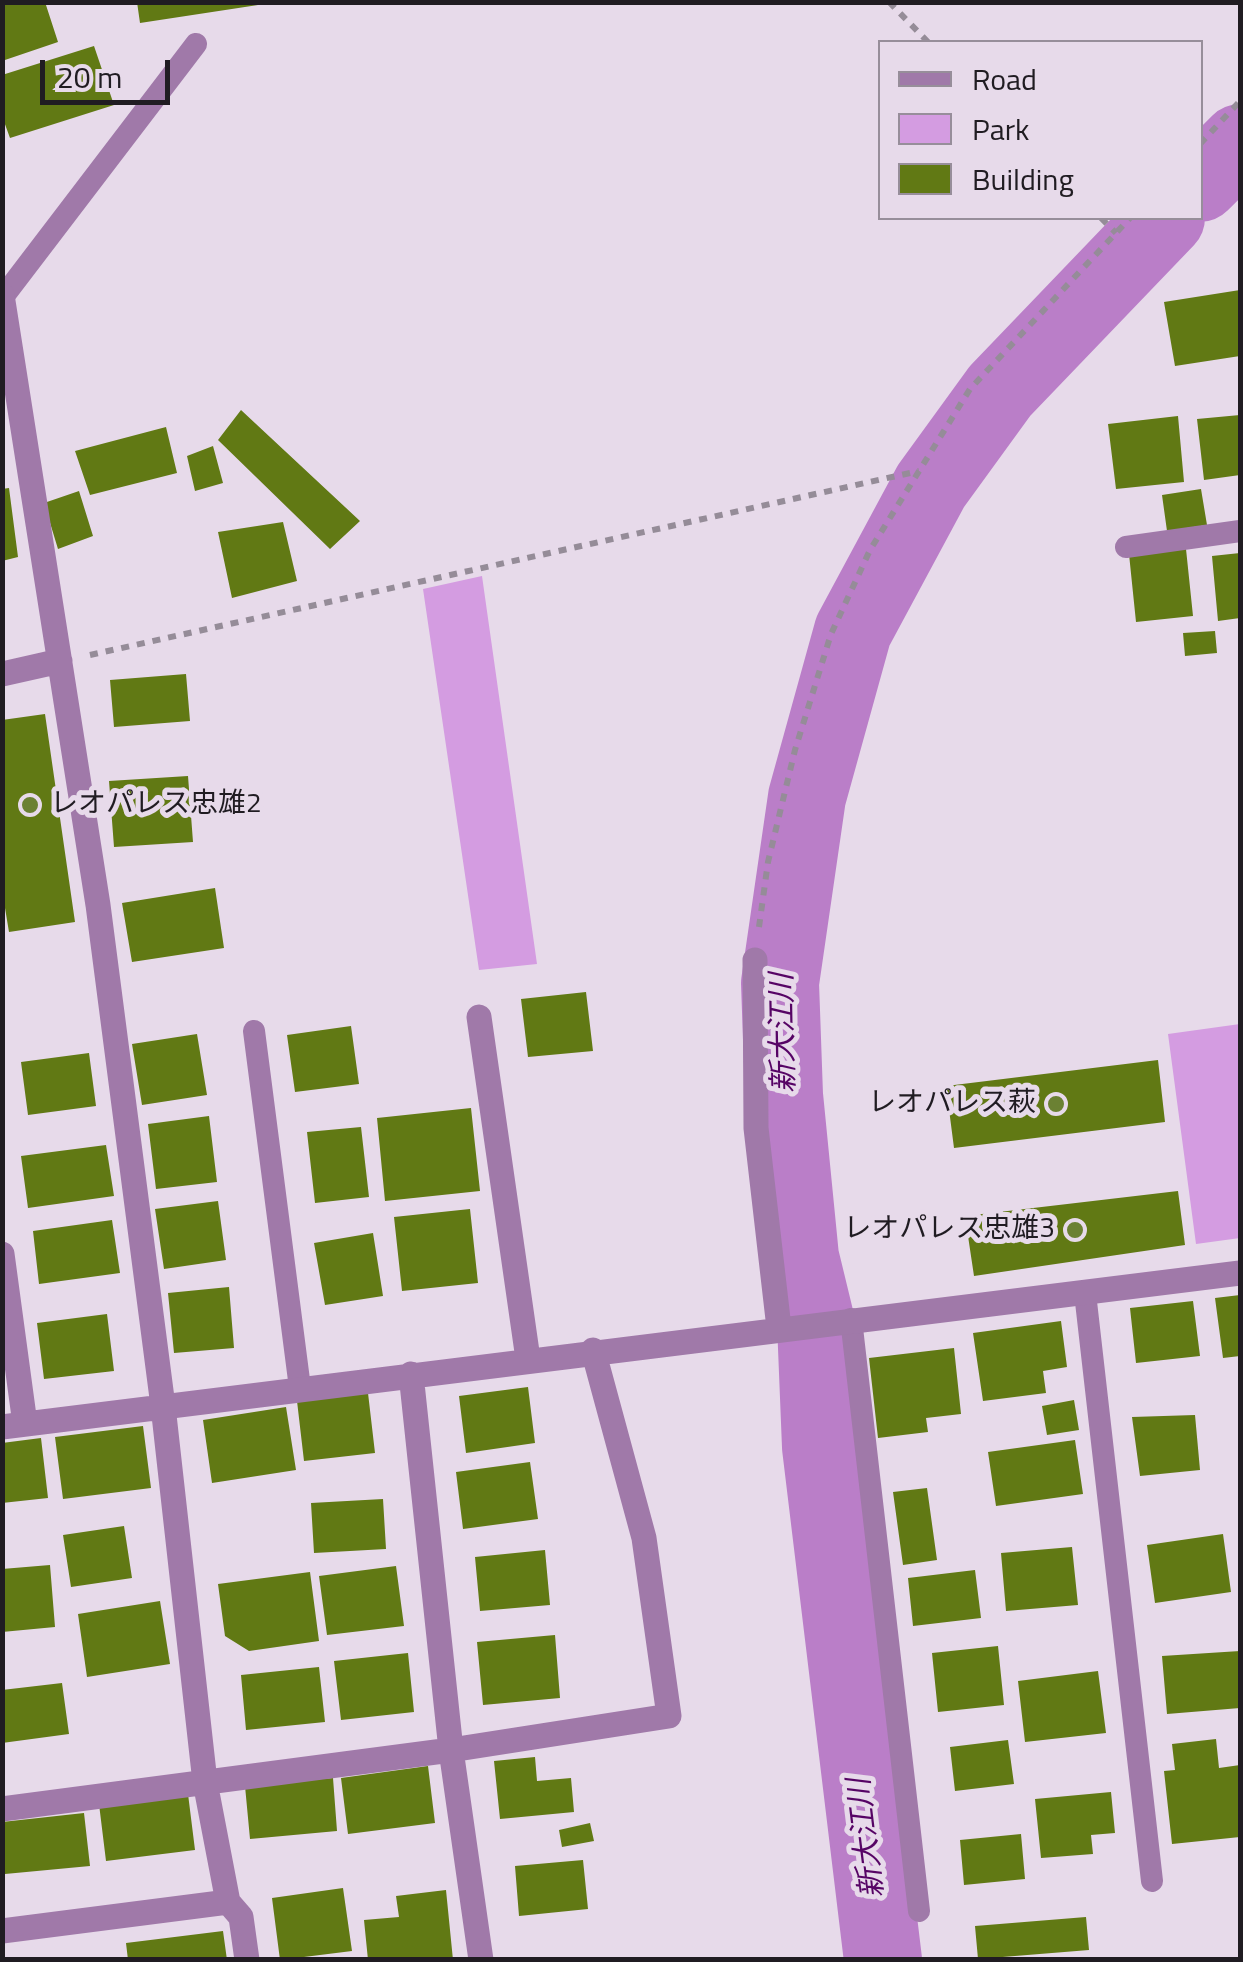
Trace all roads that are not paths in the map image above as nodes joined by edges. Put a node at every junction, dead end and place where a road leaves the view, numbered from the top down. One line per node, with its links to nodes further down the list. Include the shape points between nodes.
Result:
1 (196, 44): 2 (lane)
2 (3, 296): 3 (street)
3 (7, 350): 6 (street)
4 (1240, 531): 5 (lane)
5 (1126, 546)
6 (60, 662): 7 (street); 20 (street)
7 (2, 674)
8 (755, 960): 15 (street, via 756,1128)
9 (479, 1017): 17 (street)
10 (254, 1031): 19 (lane)
11 (2, 1254): 21 (street)
12 (1240, 1273): 13 (street)
13 (1085, 1293): 14 (street); 25 (lane)
14 (842, 1320): 15 (street); 27 (lane)
15 (785, 1327): 16 (street)
16 (605, 1349): 17 (street); 22 (street, via 644,1538 669,1716)
17 (528, 1359): 18 (street)
18 (411, 1374): 19 (street); 22 (street)
19 (300, 1388): 20 (street)
20 (163, 1406): 21 (street); 23 (street)
21 (14, 1425)
22 (451, 1750): 23 (street); 30 (street)
23 (205, 1782): 24 (street); 26 (street)
24 (2, 1808)
25 (1152, 1881)
26 (228, 1902): 28 (street); 29 (street, via 241,1917)
27 (918, 1912)
28 (2, 1931)
29 (247, 1960)
30 (481, 1960)

